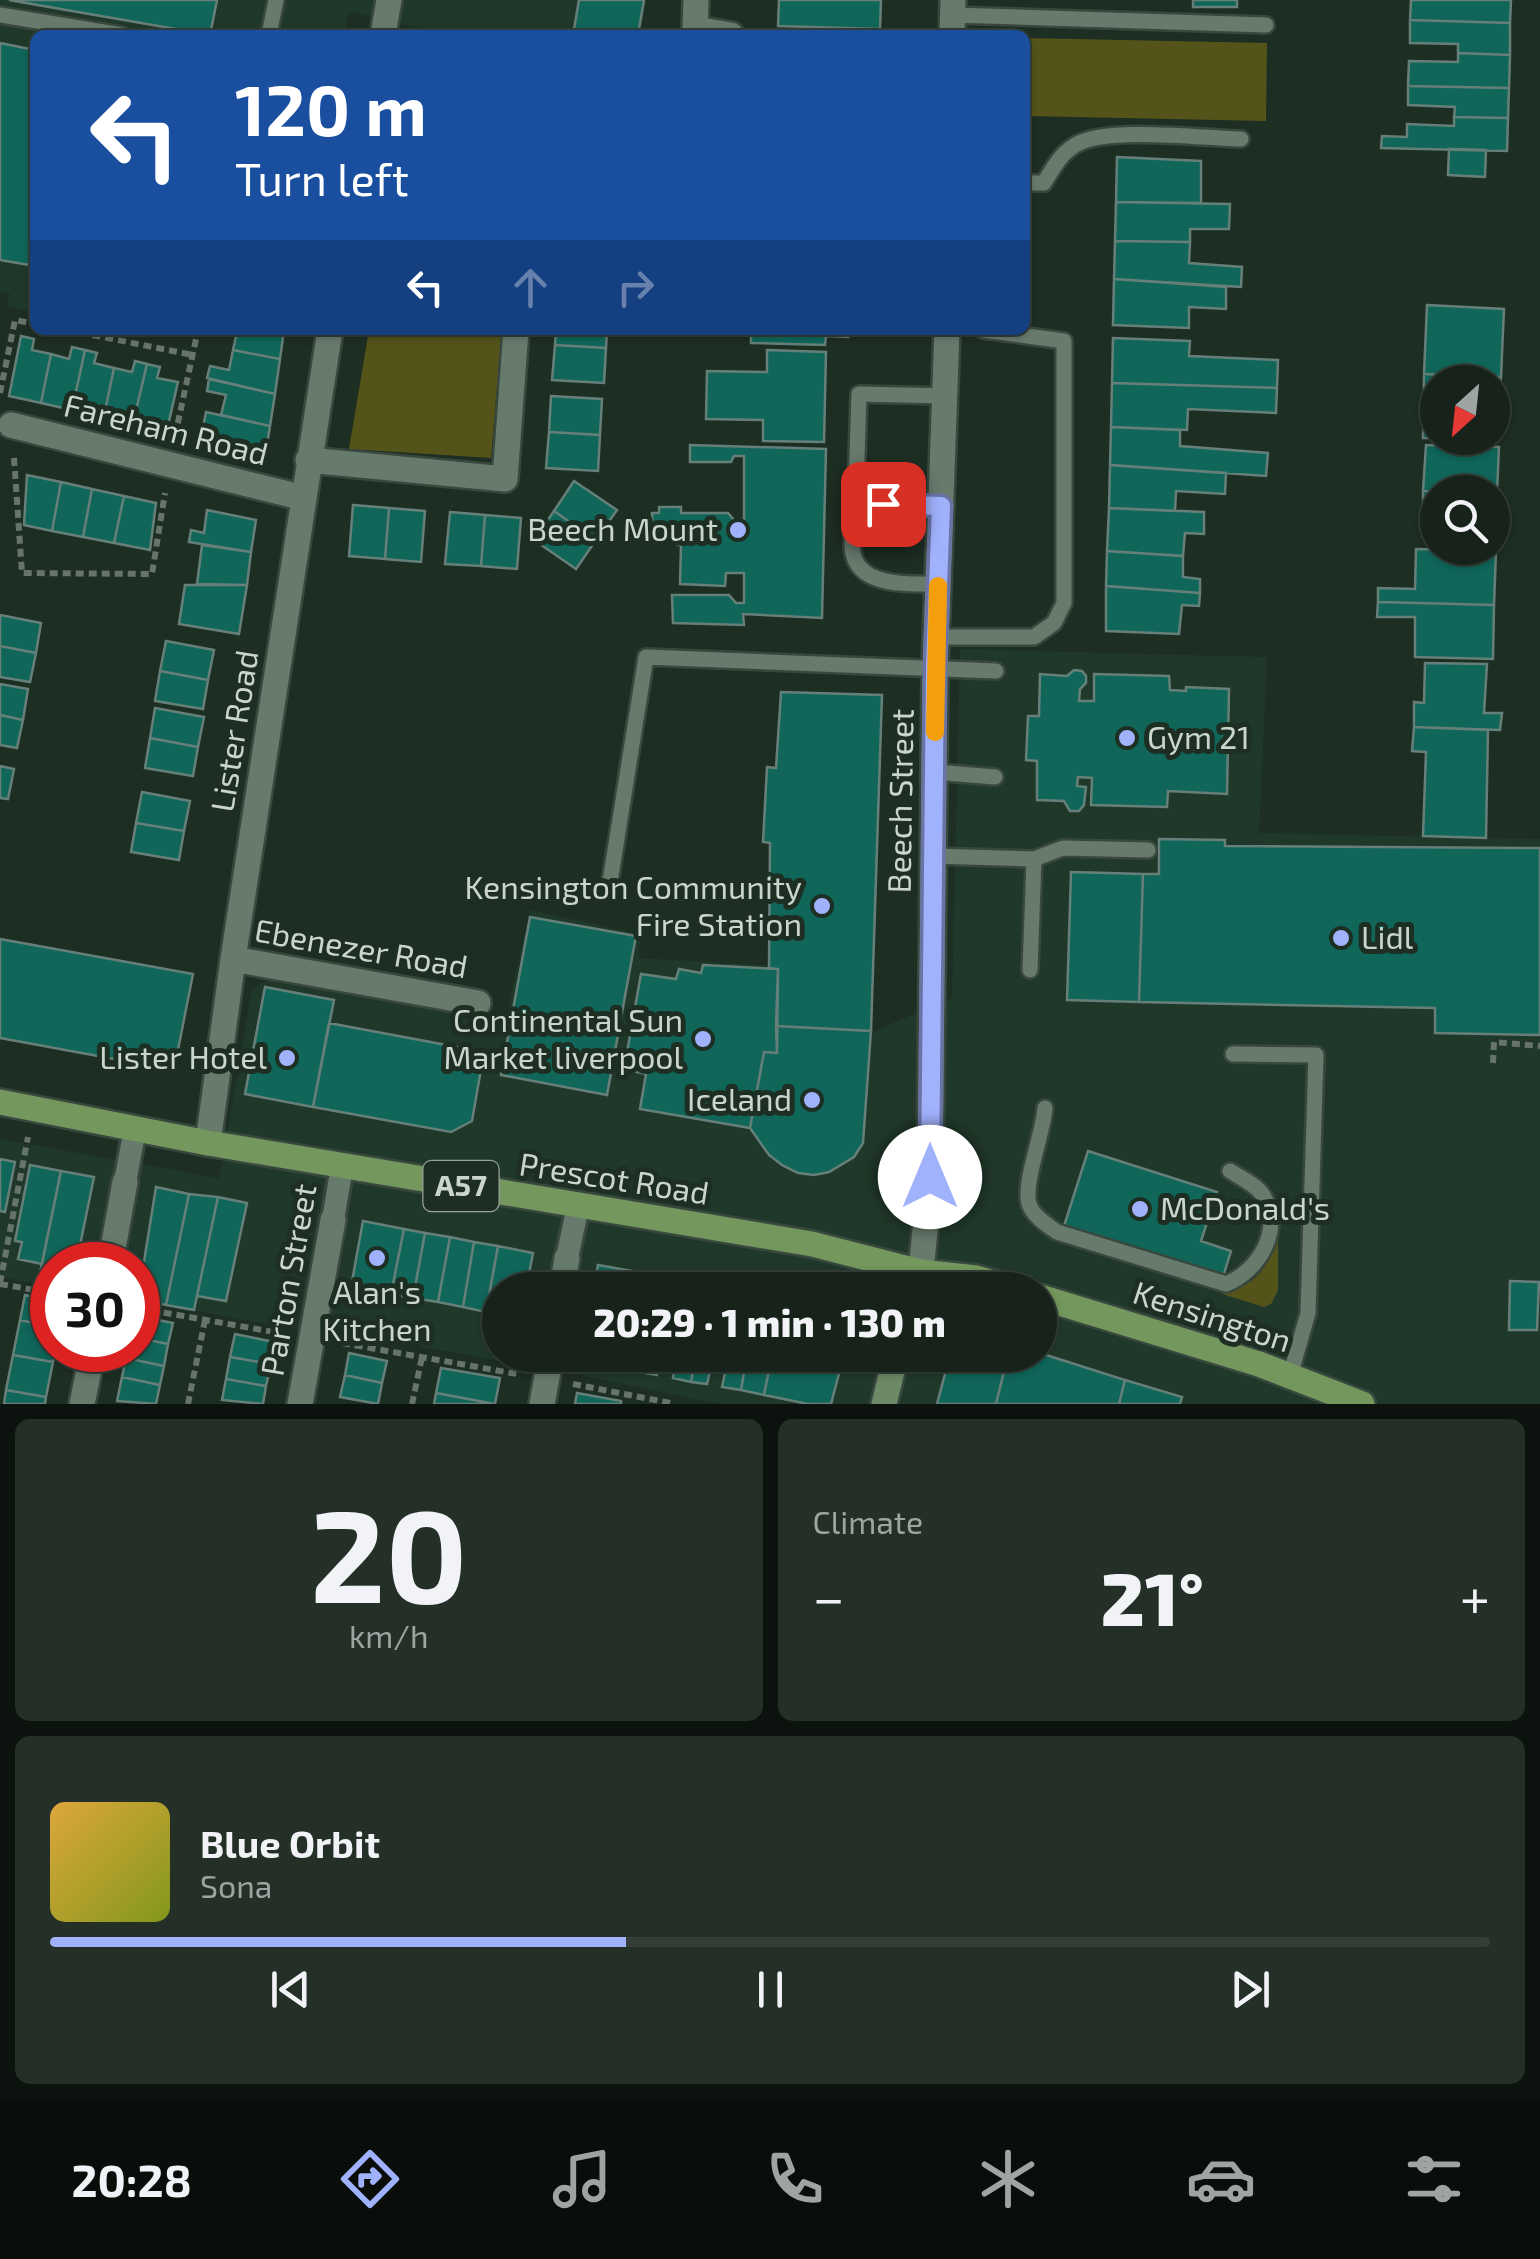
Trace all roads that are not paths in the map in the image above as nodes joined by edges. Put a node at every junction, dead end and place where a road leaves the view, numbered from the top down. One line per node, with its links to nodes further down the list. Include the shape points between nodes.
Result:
1 (276, 0): 8 (lane)
2 (389, 0): 9 (street)
3 (696, 0): 10 (street, via 695,28)
4 (0, 14): 7 (lane)
5 (952, 16): 6 (lane)
6 (1266, 24)
7 (93, 30)
8 (270, 30)
9 (384, 30)
10 (705, 30)
11 (1241, 139): 12 (lane, via 1106,136 1080,142 1044,183)
12 (1030, 183)
13 (329, 335): 19 (street, Lister Road)
14 (516, 335): 19 (street, via 505,479)
15 (947, 335): 17 (street, Beech Street)
16 (1020, 335): 24 (lane, via 1064,341 1064,603 1054,623 1034,637)
17 (946, 396): 21 (street, Beech Street); 22 (lane, via 859,394)
18 (11, 424): 20 (street, Fareham Road)
19 (308, 460): 20 (street, Lister Road)
20 (304, 498): 33 (street, Lister Road)
21 (941, 506): 22 (lane, via 883,504); 23 (street, Beech Street)
22 (855, 520): 23 (lane, via 856,563 872,578)
23 (938, 584): 24 (street, Beech Street)
24 (937, 637): 25 (street, Beech Street)
25 (935, 668): 26 (lane); 27 (street, Beech Street); 32 (lane, via 646,657)
26 (996, 671)
27 (935, 772): 28 (lane); 30 (street, Beech Street)
28 (996, 777)
29 (1148, 850): 31 (lane, via 1063,848)
30 (934, 856): 31 (lane); 50 (street, Beech Street, via 930,1177)
31 (1034, 859): 34 (lane)
32 (609, 888)
33 (233, 960): 35 (street, Ebenezer Road); 40 (street, Lister Road)
34 (1030, 970)
35 (478, 1004)
36 (1233, 1054): 54 (lane, via 1316,1056 1308,1313)
37 (0, 1102): 39 (main road, Prescot Road / A57)
38 (1045, 1108): 42 (lane, via 1028,1186 1029,1205 1039,1219 1057,1232 1226,1284 1256,1264 1272,1222 1259,1190)
39 (135, 1129): 40 (main road, Prescot Road / A57); 43 (street)
40 (208, 1143): 41 (main road, Prescot Road / A57)
41 (342, 1166): 44 (main road, Prescot Road / A57); 45 (street, Parton Street)
42 (1230, 1170)
43 (125, 1182): 46 (street)
44 (578, 1206): 47 (street); 49 (main road, Prescot Road / A57, via 812,1244)
45 (333, 1220): 56 (street, Parton Street)
46 (114, 1242)
47 (567, 1258): 48 (street)
48 (565, 1272)
49 (892, 1272)
50 (919, 1272)
51 (1057, 1301): 54 (main road, Kensington)
52 (89, 1372): 55 (street)
53 (892, 1372): 57 (main road)
54 (1290, 1376): 58 (main road, Kensington)
55 (82, 1404)
56 (300, 1404)
57 (884, 1404)
58 (1362, 1404)

